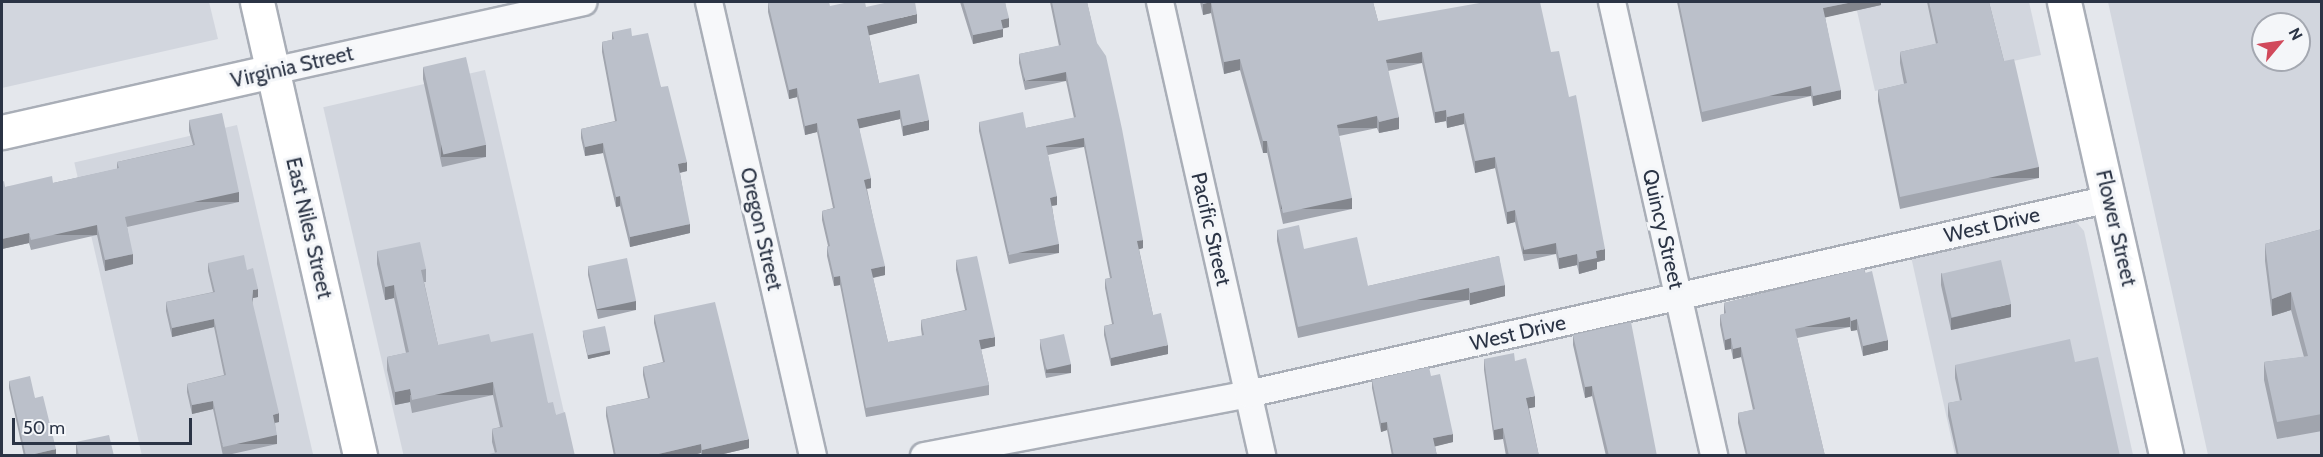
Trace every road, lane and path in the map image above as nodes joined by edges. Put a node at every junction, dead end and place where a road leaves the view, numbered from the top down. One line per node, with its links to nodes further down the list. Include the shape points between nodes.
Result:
1 (257, 2): 7 (street, East Niles Street)
2 (583, 2): 7 (street, Virginia Street)
3 (709, 2): 13 (street, Oregon Street)
4 (1160, 2): 11 (street, Pacific Street)
5 (1612, 2): 10 (street, Quincy Street)
6 (2064, 2): 9 (street, Flower Street)
7 (273, 71): 8 (street, Virginia Street); 12 (street, East Niles Street)
8 (2, 132)
9 (2109, 199): 10 (street, West Drive); 17 (street, Flower Street)
10 (1678, 296): 11 (street, West Drive); 16 (street, Quincy Street)
11 (1248, 394): 14 (street, West Drive); 15 (street, Pacific Street)
12 (360, 456)
13 (813, 456)
14 (924, 456)
15 (1262, 456)
16 (1714, 456)
17 (2166, 456)

